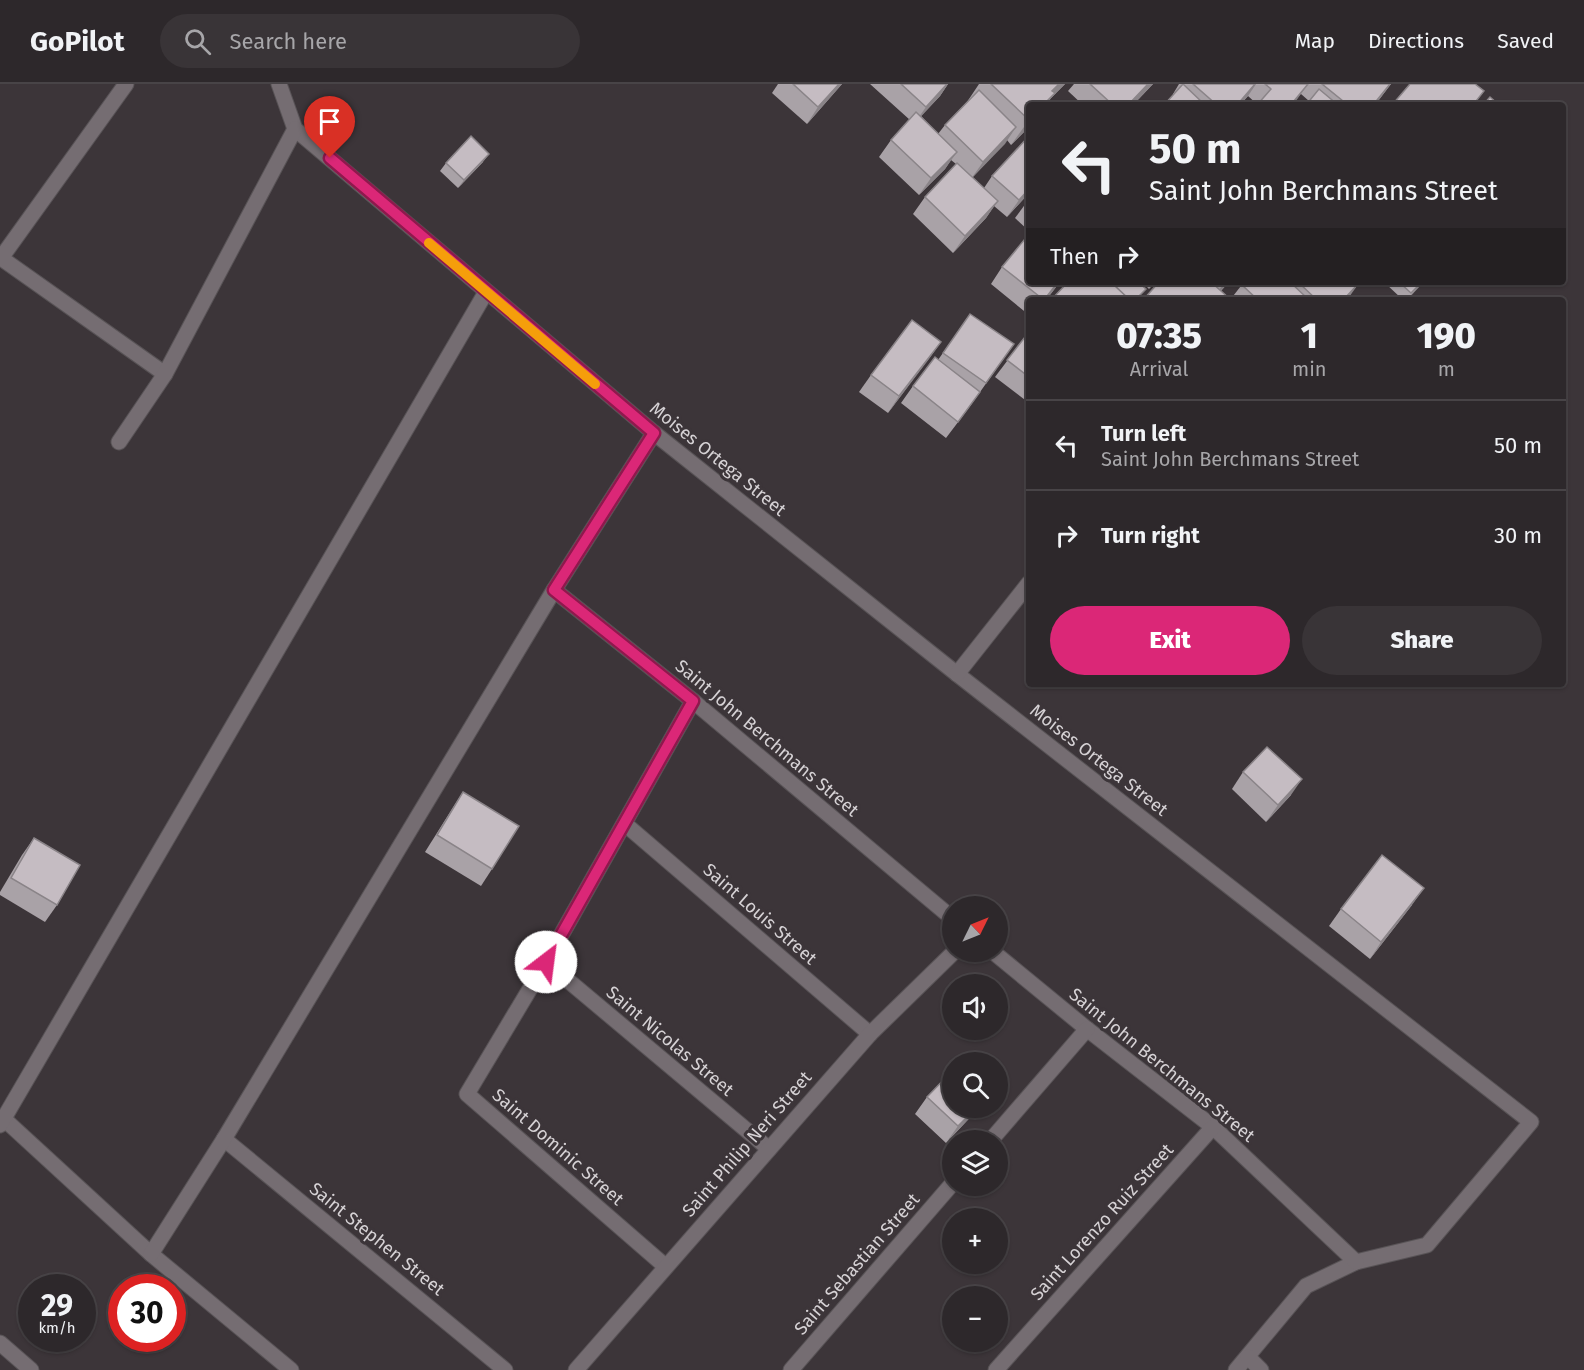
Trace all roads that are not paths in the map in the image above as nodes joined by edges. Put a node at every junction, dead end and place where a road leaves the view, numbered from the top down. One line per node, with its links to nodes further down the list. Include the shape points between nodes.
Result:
1 (126, 84): 5 (street, via 1,258)
2 (279, 84): 3 (street, Moises Ortega Street)
3 (295, 129): 4 (street, Moises Ortega Street); 5 (street)
4 (486, 292): 6 (street, Moises Ortega Street); 19 (street)
5 (165, 374): 7 (street)
6 (654, 433): 9 (street); 10 (street, Moises Ortega Street)
7 (119, 442)
8 (1026, 587): 10 (street)
9 (554, 590): 11 (street, Saint John Berchmans Street); 22 (street)
10 (957, 674): 26 (street, Moises Ortega Street, via 1531,1122 1427,1245)
11 (693, 701): 12 (street, Saint Dominic Street); 13 (street, Saint John Berchmans Street)
12 (625, 824): 14 (street, Saint Dominic Street); 18 (street, Saint Louis Street)
13 (942, 910)
14 (546, 962): 23 (street, Saint Nicolas Street); 27 (street, Saint Dominic Street, via 467,1094)
15 (944, 962): 18 (street, Saint Philip Neri Street)
16 (1005, 962): 17 (street, Saint John Berchmans Street)
17 (1087, 1029): 20 (street, Saint John Berchmans Street); 21 (street)
18 (870, 1034): 23 (street, Saint Philip Neri Street)
19 (2, 1122): 25 (street)
20 (1213, 1127): 26 (street, Saint John Berchmans Street); 35 (street, Saint Lorenzo Ruiz Street)
21 (1000, 1130)
22 (224, 1139): 25 (street); 32 (street, Saint Stephen Street)
23 (769, 1149): 27 (street, Saint Philip Neri Street)
24 (942, 1196): 34 (street, Saint Sebastian Street)
25 (151, 1254): 31 (street)
26 (1356, 1262): 29 (street, Moises Ortega Street, via 1305,1286)
27 (665, 1266): 33 (street, Saint Philip Neri Street)
28 (0, 1343): 30 (street)
29 (1248, 1357): 36 (street, Moises Ortega Street); 37 (street)
30 (31, 1370)
31 (291, 1370)
32 (505, 1370)
33 (576, 1370)
34 (791, 1370)
35 (996, 1370)
36 (1236, 1370)
37 (1261, 1370)

